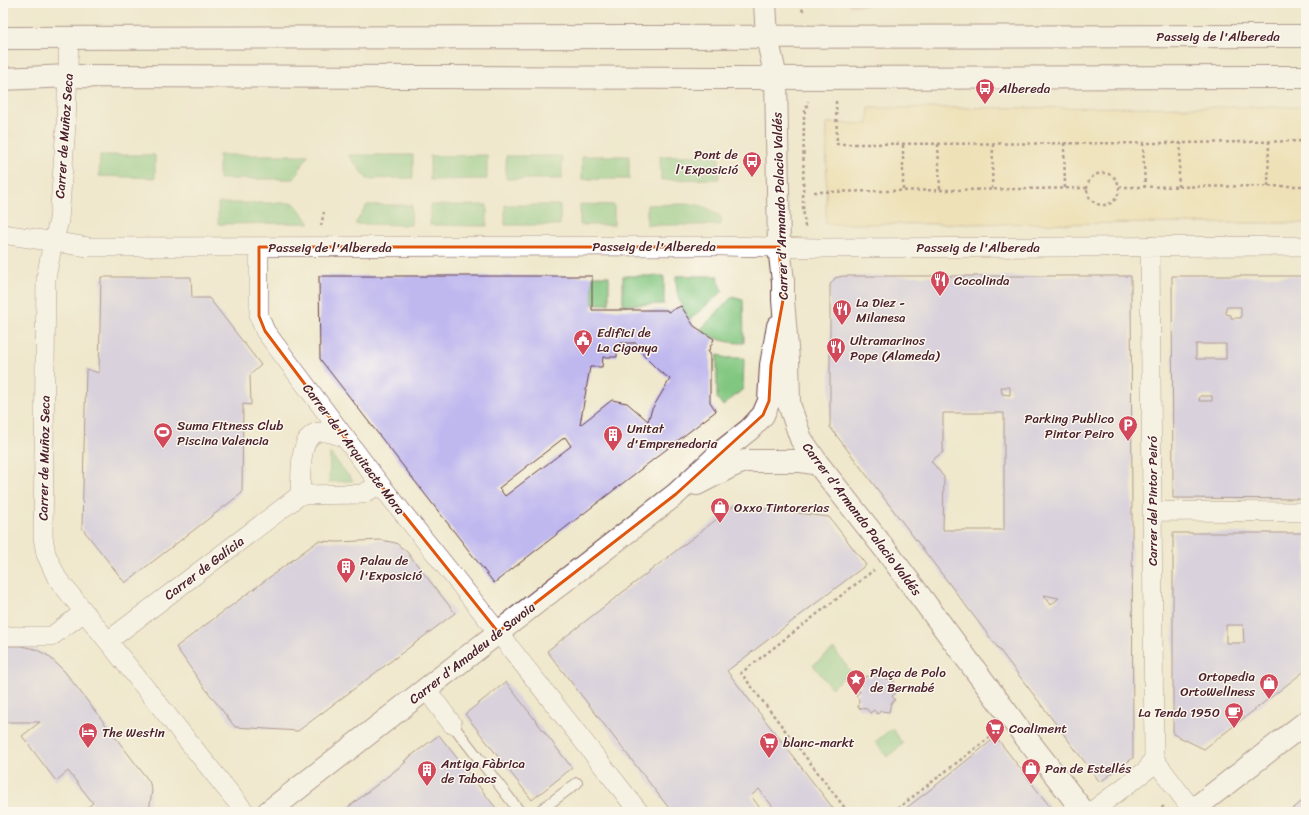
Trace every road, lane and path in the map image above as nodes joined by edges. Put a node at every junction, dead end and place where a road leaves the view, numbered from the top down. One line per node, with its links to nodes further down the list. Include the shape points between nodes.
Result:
1 (765, 3): 5 (main road)
2 (800, 3): 3 (path)
3 (814, 36): 4 (main road, Passeig de l'Albereda); 5 (main road, Passeig de l'Albereda)
4 (1306, 36)
5 (767, 37): 7 (main road, Passeig de l'Albereda); 10 (main road, Carrer d'Armando Palacio Valdés)
6 (3, 38): 7 (main road, Passeig de l'Albereda)
7 (69, 38): 8 (street, Carrer de Muñoz Seca)
8 (68, 76): 10 (main road); 12 (main road); 35 (street, Carrer de Muñoz Seca, via 59,220)
9 (1306, 77): 11 (main road)
10 (776, 78): 11 (main road); 39 (main road, Carrer d'Armando Palacio Valdés)
11 (816, 78): 40 (path, via 804,115 804,206)
12 (3, 79)
13 (836, 101): 19 (path, via 837,144)
14 (1269, 141): 15 (path); 18 (path); 23 (path)
15 (1306, 141): 22 (path)
16 (1064, 143): 17 (path); 21 (path); 27 (path)
17 (1143, 143): 18 (path); 25 (path)
18 (1181, 143): 26 (path)
19 (903, 144): 20 (path); 32 (path)
20 (938, 144): 21 (path); 30 (path)
21 (993, 144): 31 (path)
22 (1306, 161)
23 (1268, 186): 24 (path); 26 (path)
24 (1306, 186)
25 (1145, 187): 26 (path); 29 (path)
26 (1178, 187)
27 (1065, 188): 28 (path); 31 (path)
28 (1088, 188): 29 (path, via 1093,177 1103,173 1113,176); 29 (path, via 1092,200 1107,204 1115,199)
29 (1119, 188)
30 (940, 189): 31 (path); 32 (path)
31 (992, 189)
32 (903, 190): 33 (path)
33 (814, 192)
34 (3, 234): 35 (street, Passeig de l'Albereda)
35 (54, 242): 38 (street, Passeig de l'Albereda, via 88,247); 50 (street, Carrer de Muñoz Seca, via 46,278 43,537 46,554 54,572)
36 (1150, 246): 37 (street, Passeig de l'Albereda); 40 (street, Passeig de l'Albereda); 47 (street, Carrer del Pintor Peiró)
37 (1306, 246)
38 (259, 247): 39 (street, Passeig de l'Albereda); 42 (street, Carrer de l'Arquitecte Mora, via 261,324)
39 (779, 247): 40 (street, Passeig de l'Albereda); 41 (main road, Carrer d'Armando Palacio Valdés)
40 (807, 247)
41 (783, 300): 43 (main road, Carrer d'Armando Palacio Valdés, via 789,404 801,439); 45 (main road, Carrer d'Amadeu de Savoia, via 771,365 769,401 762,415)
42 (344, 438): 44 (street, Carrer de l'Arquitecte Mora); 46 (street, via 331,432 320,432 310,437 302,450)
43 (818, 464): 45 (main road, Carrer d'Amadeu de Savoia, via 800,461 746,461); 67 (main road, Carrer d'Armando Palacio Valdés)
44 (379, 483): 46 (street, via 362,494); 51 (street, Carrer de l'Arquitecte Mora)
45 (676, 494): 51 (main road, Carrer d'Amadeu de Savoia)
46 (300, 495): 53 (street, Carrer de Galícia)
47 (1152, 511): 48 (street); 58 (street, Carrer del Pintor Peiró)
48 (1306, 512)
49 (874, 570): 65 (path, via 741,673)
50 (84, 612): 52 (street, via 52,636); 53 (street, Carrer de Muñoz Seca)
51 (498, 632): 54 (main road, Carrer d'Amadeu de Savoia); 64 (street, Carrer de l'Arquitecte Mora)
52 (3, 636)
53 (108, 641): 60 (street, Carrer de Muñoz Seca)
54 (426, 689): 56 (street); 61 (main road, Carrer d'Amadeu de Savoia)
55 (1306, 722): 70 (main road)
56 (452, 724): 62 (lane)
57 (999, 730): 66 (path)
58 (1154, 757): 68 (street, via 1148,769); 69 (street, via 1187,803)
59 (577, 783): 63 (lane)
60 (245, 812)
61 (268, 812)
62 (520, 812)
63 (538, 812)
64 (639, 812)
65 (848, 812)
66 (893, 812)
67 (1084, 812)
68 (1091, 812)
69 (1187, 812)
70 (1190, 812)

